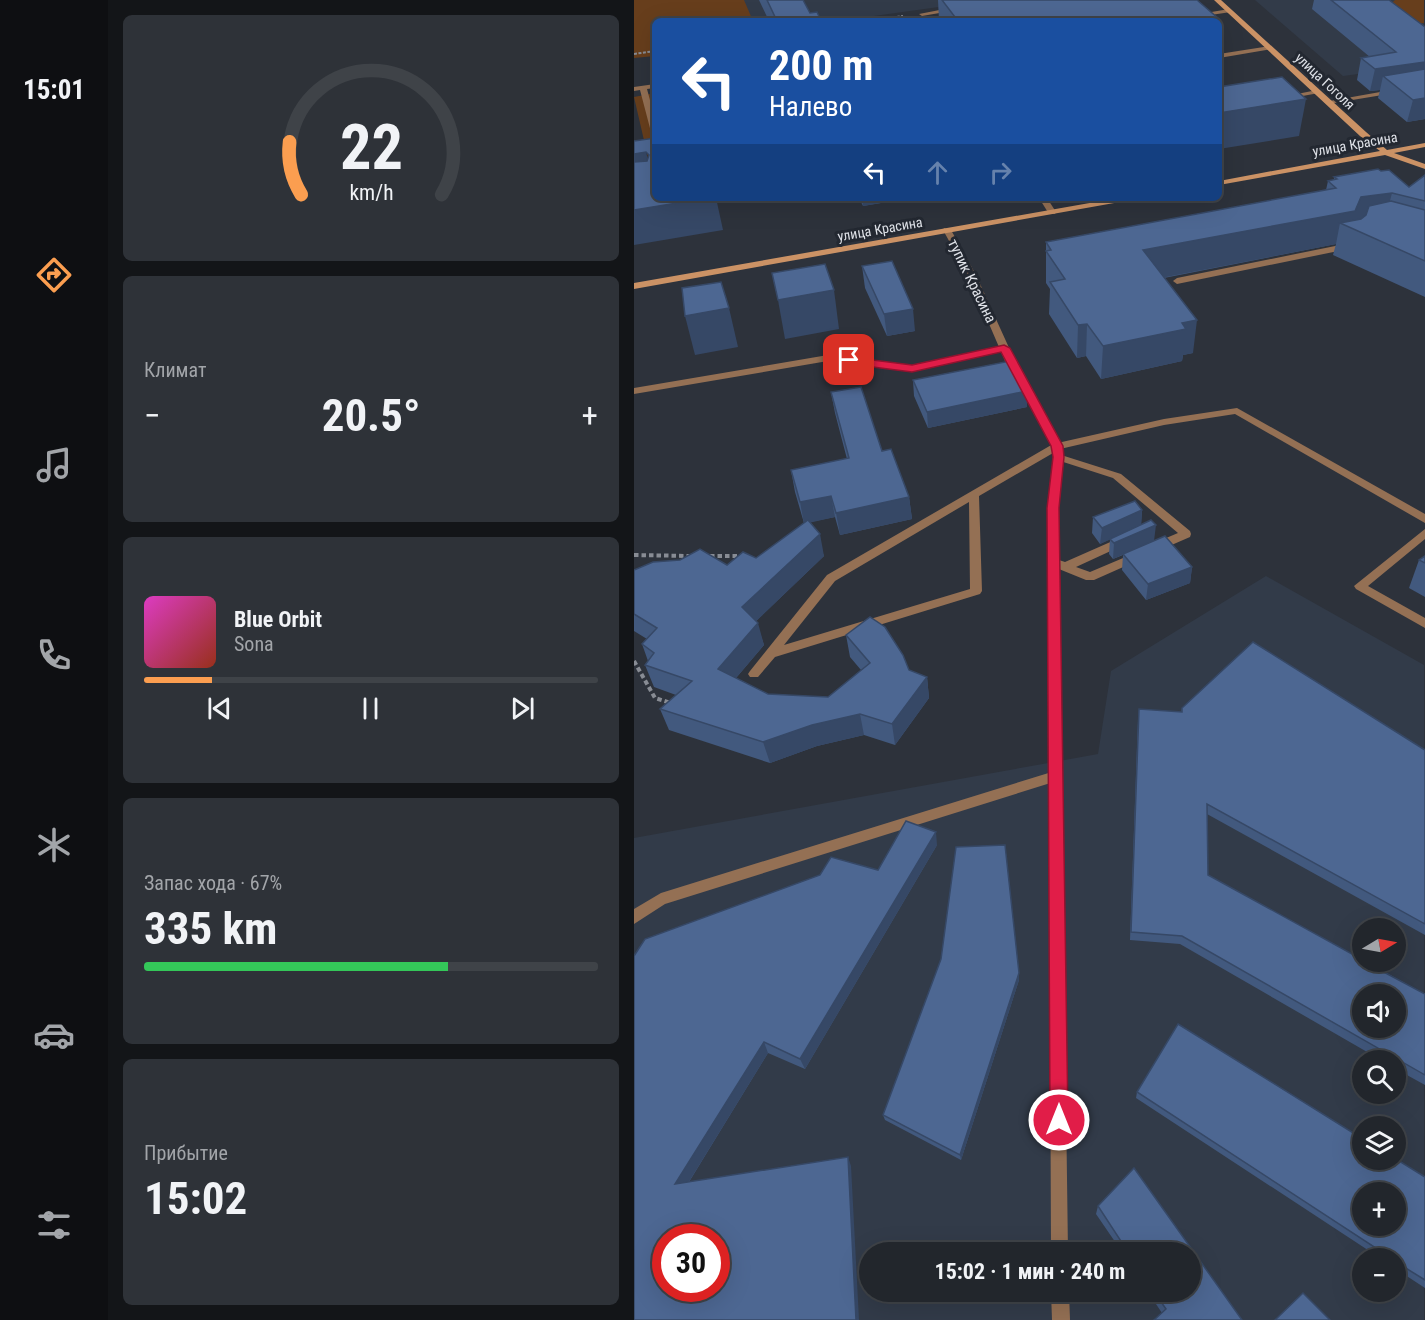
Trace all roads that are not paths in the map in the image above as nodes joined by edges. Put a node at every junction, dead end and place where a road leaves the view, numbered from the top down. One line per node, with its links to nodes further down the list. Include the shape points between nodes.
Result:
1 (1217, 0): 3 (main road, улица Гоголя)
2 (965, 8): 4 (street)
3 (1229, 11): 5 (street); 6 (main road, улица Гоголя)
4 (922, 14)
5 (1191, 15)
6 (1270, 48): 7 (street); 12 (main road, улица Гоголя)
7 (1222, 56)
8 (652, 86): 10 (street)
9 (1424, 86): 14 (street)
10 (643, 88): 11 (street); 15 (street)
11 (634, 89)
12 (1317, 92): 13 (street); 14 (main road, улица Гоголя)
13 (1282, 97)
14 (1328, 102): 17 (main road, улица Гоголя)
15 (652, 121)
16 (1424, 145): 17 (main road, улица Красина)
17 (1387, 153): 18 (main road, улица Гоголя); 19 (main road, улица Красина)
18 (1424, 166)
19 (1222, 182)
20 (1045, 201): 22 (street)
21 (1114, 201): 22 (main road, улица Красина)
22 (1052, 212): 23 (main road, улица Красина)
23 (947, 230): 26 (main road, улица Красина); 27 (street, тупик Красина, via 972,274)
24 (1355, 239): 25 (street, via 1352,246)
25 (1177, 281)
26 (634, 286)
27 (1004, 348): 28 (street, via 912,369 828,358); 29 (street, тупик Красина)
28 (634, 391)
29 (1058, 452): 30 (street); 31 (street, via 1164,422 1237,411); 34 (street, via 1053,508); 34 (street, via 1117,476 1186,534 1090,577)
30 (974, 495): 36 (street, via 831,578); 36 (street, via 976,591)
31 (1424, 519)
32 (1140, 533): 34 (street)
33 (1424, 533): 35 (street, via 1360,586)
34 (1060, 565): 38 (street)
35 (1424, 624)
36 (772, 653): 37 (street)
37 (754, 675)
38 (1055, 776): 39 (street, via 661,899); 40 (street)
39 (634, 917)
40 (1060, 1242)
41 (1060, 1302): 42 (street)
42 (1061, 1320)

